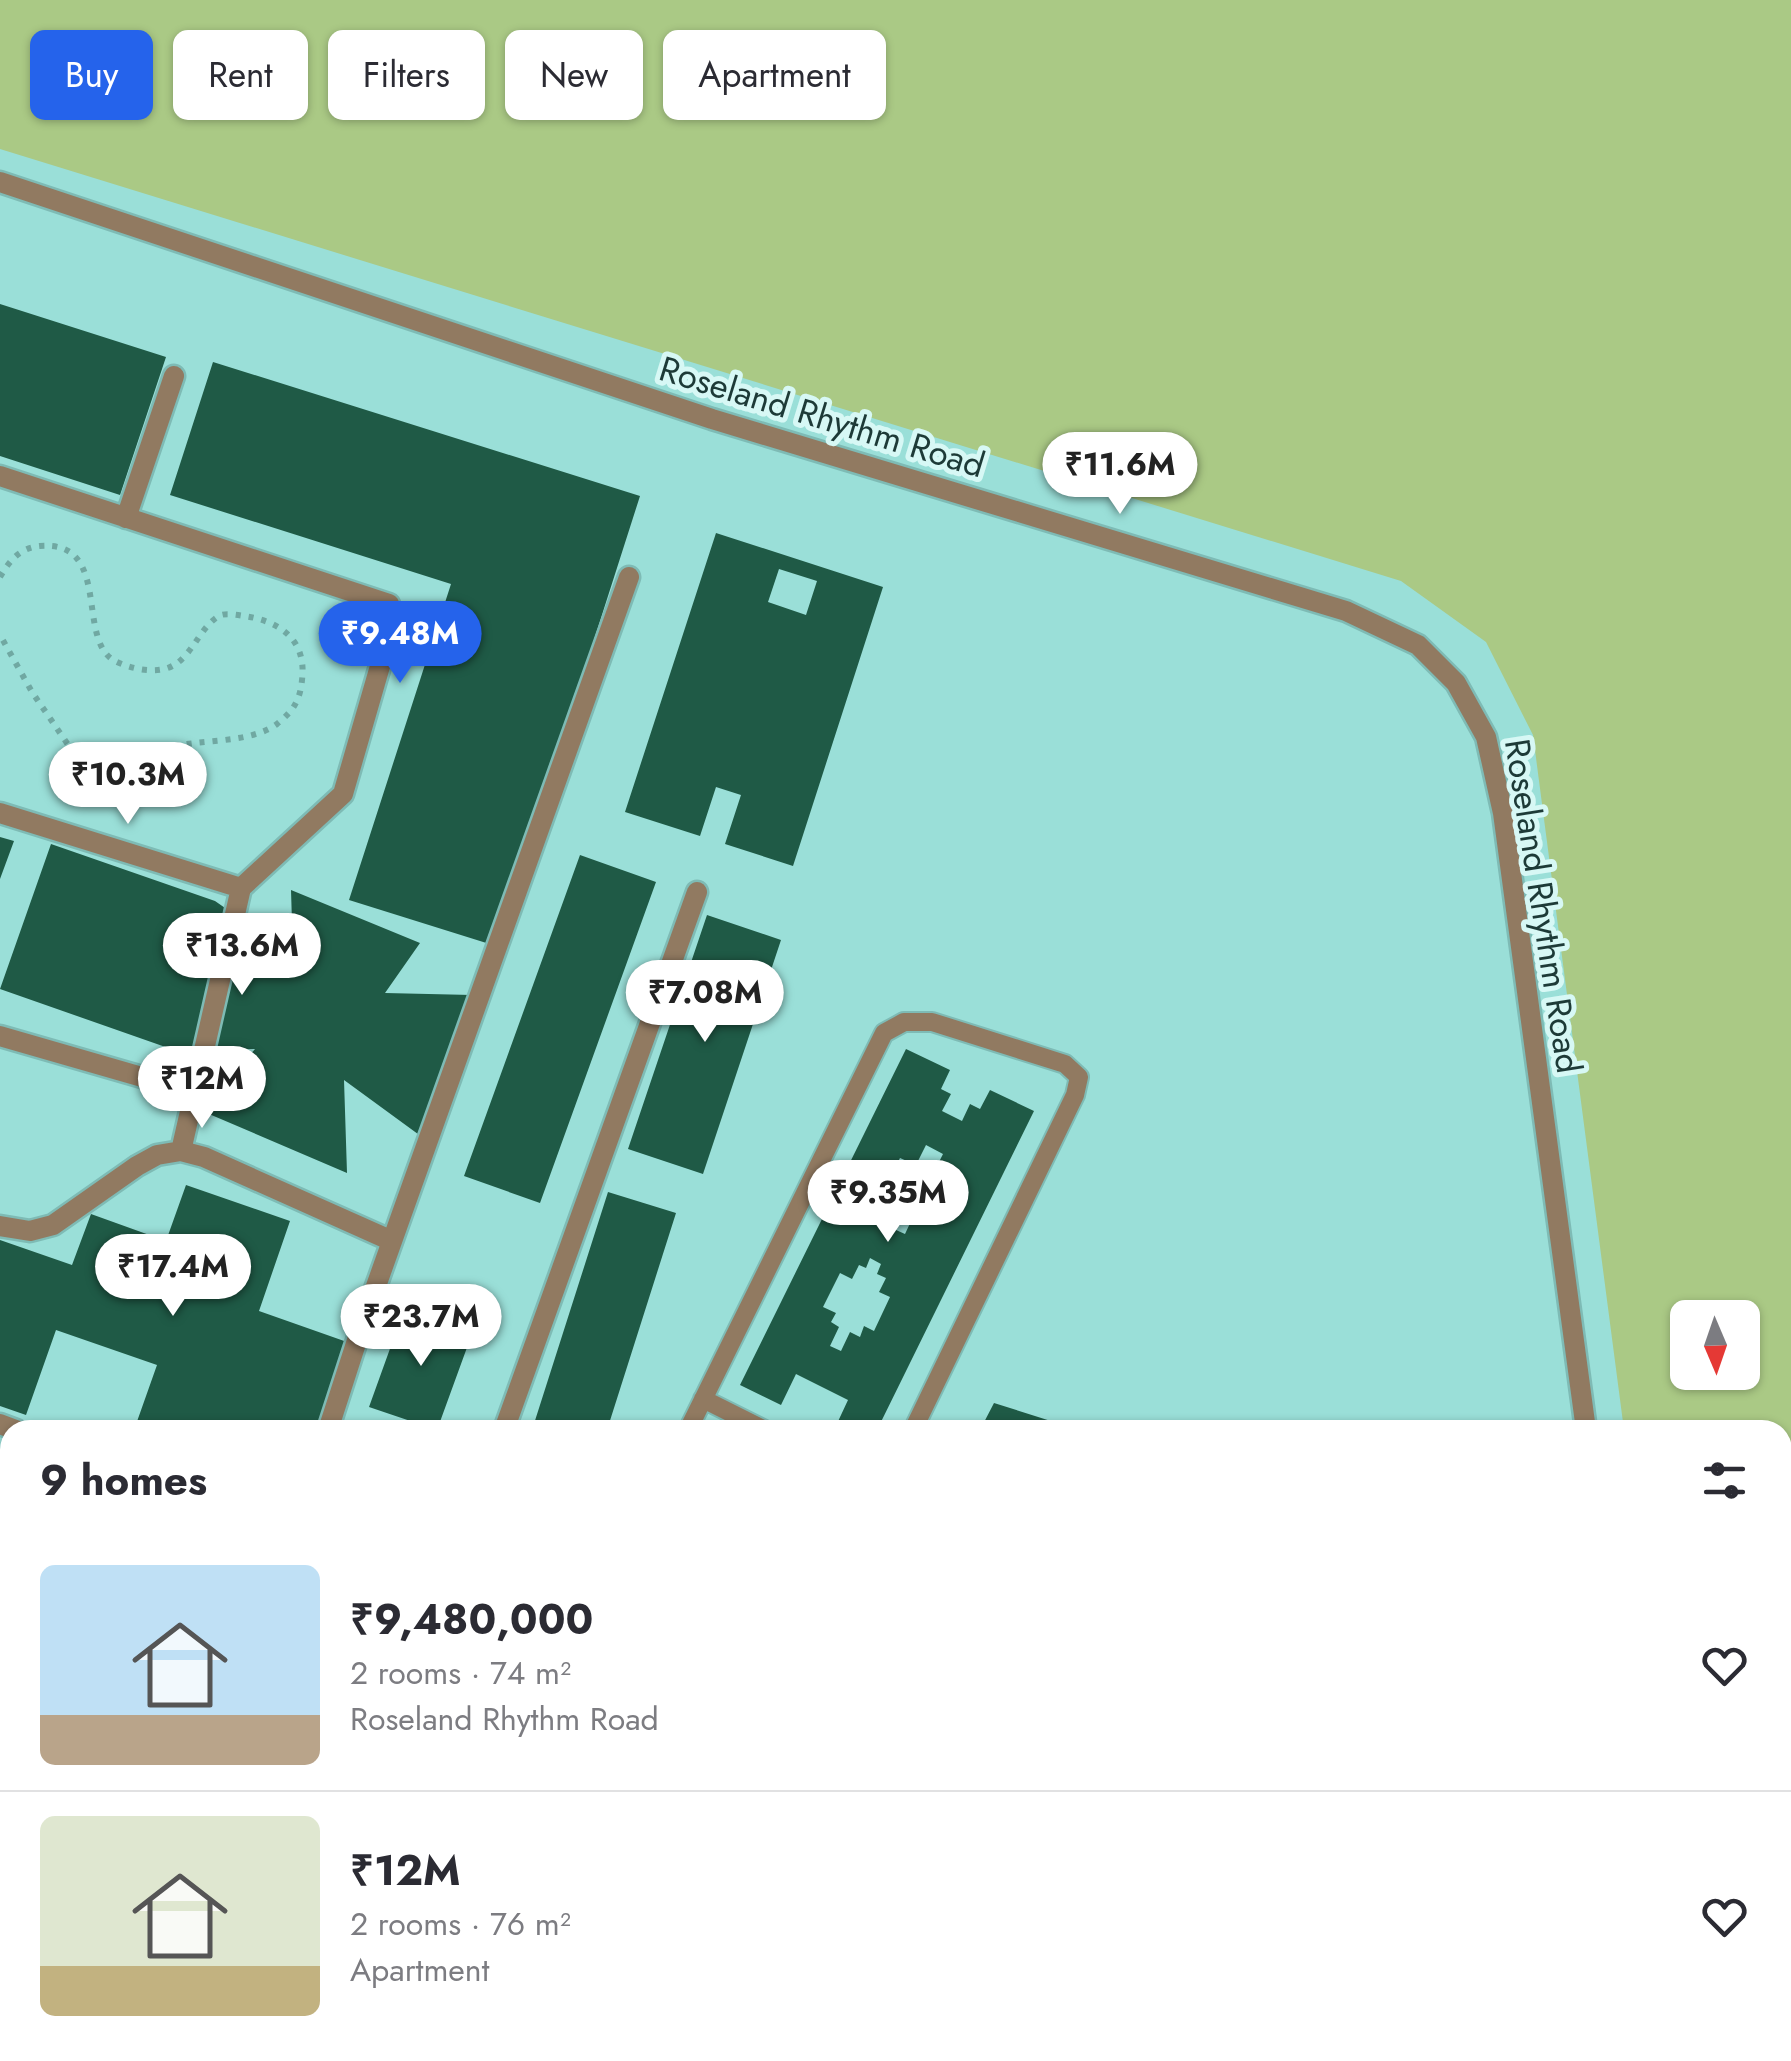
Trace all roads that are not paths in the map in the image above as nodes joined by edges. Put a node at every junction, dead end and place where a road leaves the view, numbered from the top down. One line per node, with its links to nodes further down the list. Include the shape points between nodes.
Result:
1 (0, 182): 20 (street, Roseland Rhythm Road, via 712,419 1346,611 1418,645 1456,683 1486,737)
2 (174, 376): 4 (street)
3 (0, 476): 4 (street)
4 (126, 518): 7 (street, via 390,604 387,642 343,794)
5 (629, 578): 13 (street)
6 (0, 813): 7 (street)
7 (241, 888): 10 (street)
8 (697, 892): 16 (street)
9 (0, 1036): 10 (street)
10 (194, 1092): 11 (street)
11 (180, 1151): 12 (street, via 138,1166 53,1225 30,1231); 13 (street)
12 (0, 1226)
13 (392, 1241): 15 (street)
14 (703, 1399): 17 (lane); 18 (lane); 19 (lane, via 884,1034 904,1022 932,1022 1066,1064 1079,1077)
15 (331, 1420)
16 (508, 1420)
17 (693, 1420)
18 (745, 1420)
19 (918, 1420)
20 (1585, 1420)

